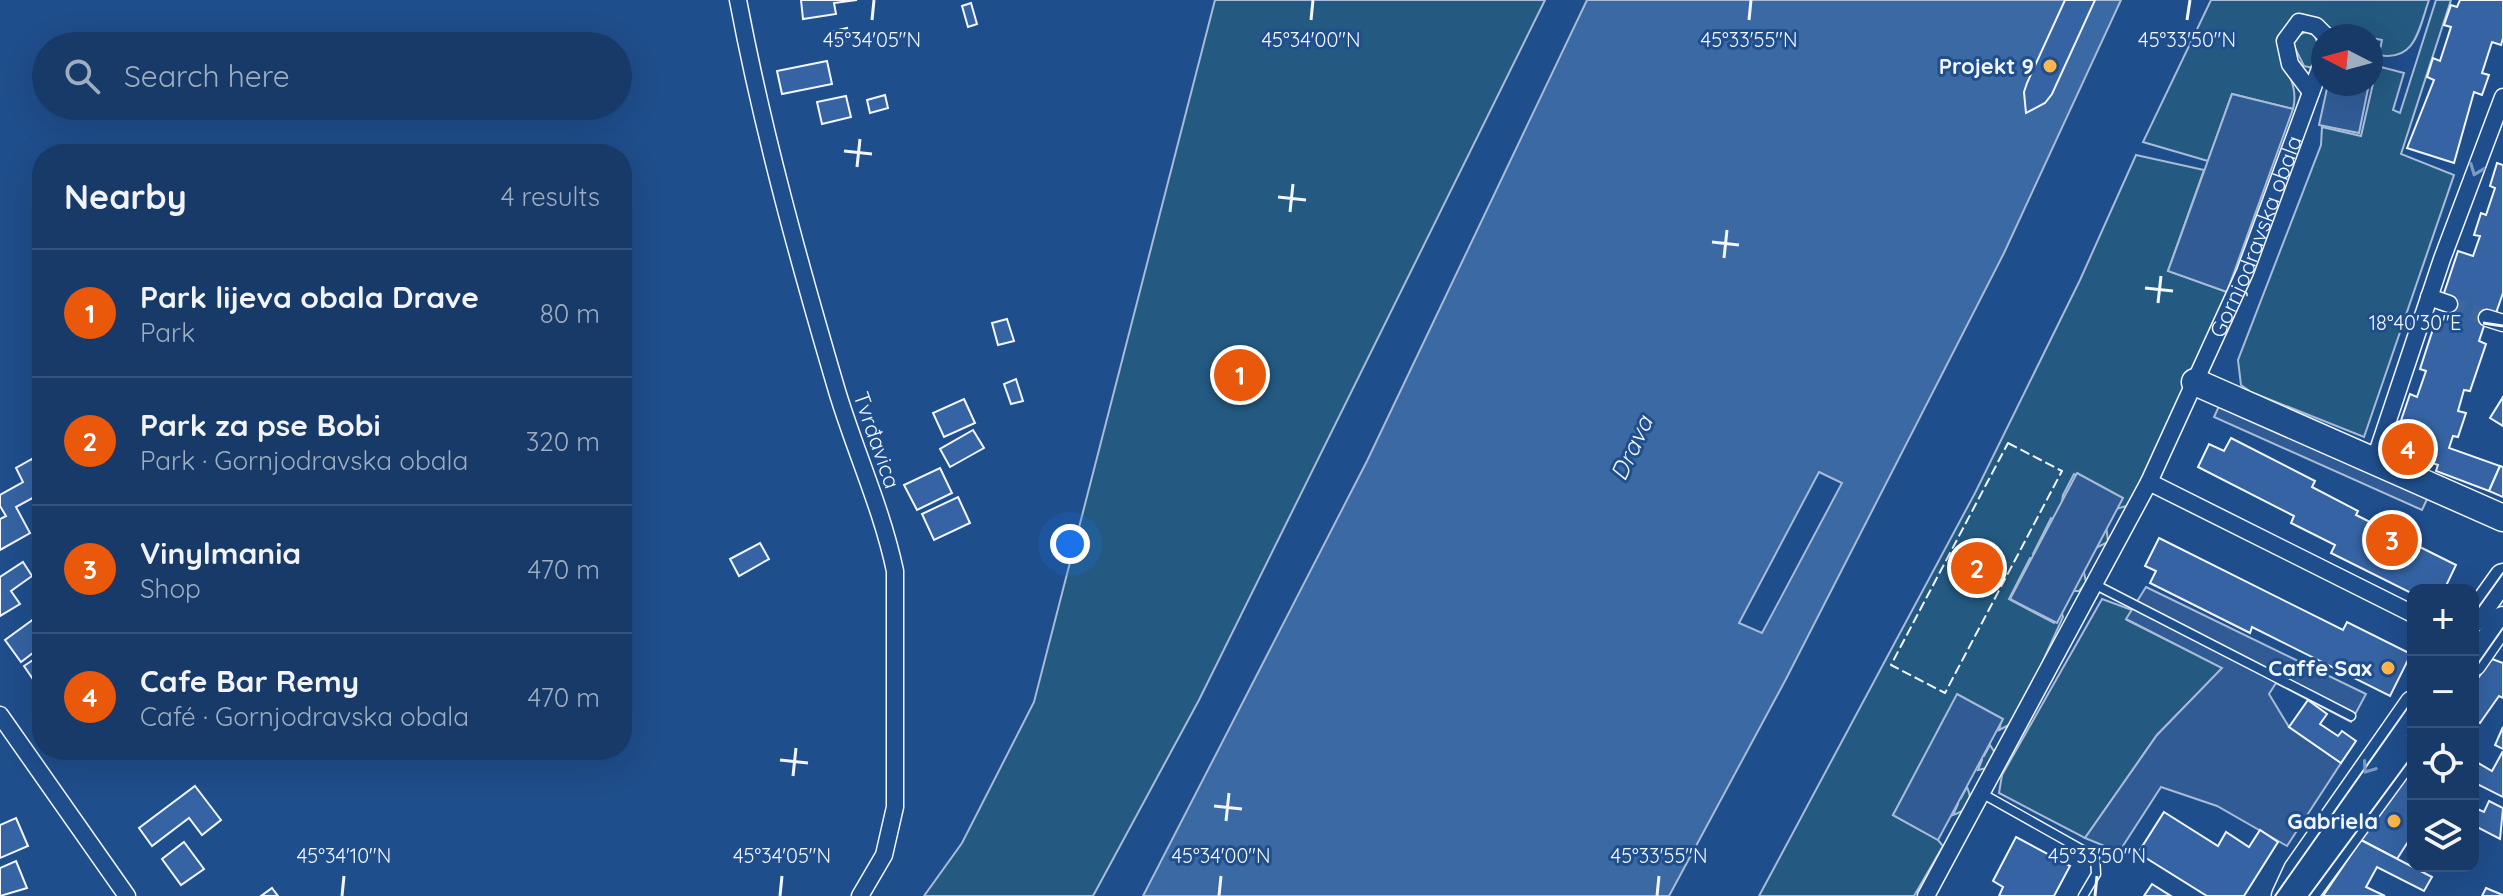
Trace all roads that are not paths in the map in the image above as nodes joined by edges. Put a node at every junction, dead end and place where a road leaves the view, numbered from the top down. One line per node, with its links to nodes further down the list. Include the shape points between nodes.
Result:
1 (738, 0): 22 (street, Tvrđavica, via 778,187 895,571 895,807 884,855)
2 (2311, 25): 3 (street, via 2299,22 2285,41 2290,64)
3 (2311, 92): 7 (street, Gornjodravska obala, via 2258,239)
4 (2503, 97): 5 (street, one-way to 5)
5 (2429, 297): 6 (street); 8 (street)
6 (2449, 304)
7 (2195, 382): 8 (main road); 9 (street, Gornjodravska obala)
8 (2375, 459): 10 (main road)
9 (2149, 482): 12 (street, Gornjodravska obala); 13 (street)
10 (2503, 518)
11 (2503, 577): 14 (main road)
12 (2096, 585): 18 (lane); 20 (street, Gornjodravska obala)
13 (2407, 611)
14 (2489, 629): 15 (main road)
15 (2476, 656)
16 (2407, 713): 25 (main road, one-way to 25, via 2297,870)
17 (0, 715): 21 (street)
18 (2351, 716)
19 (2407, 755): 26 (main road)
20 (1983, 794): 23 (street, Gornjodravska obala); 24 (lane, via 2095,857 2096,874)
21 (127, 896)
22 (860, 896)
23 (1926, 896)
24 (2083, 896)
25 (2285, 896)
26 (2304, 896)

